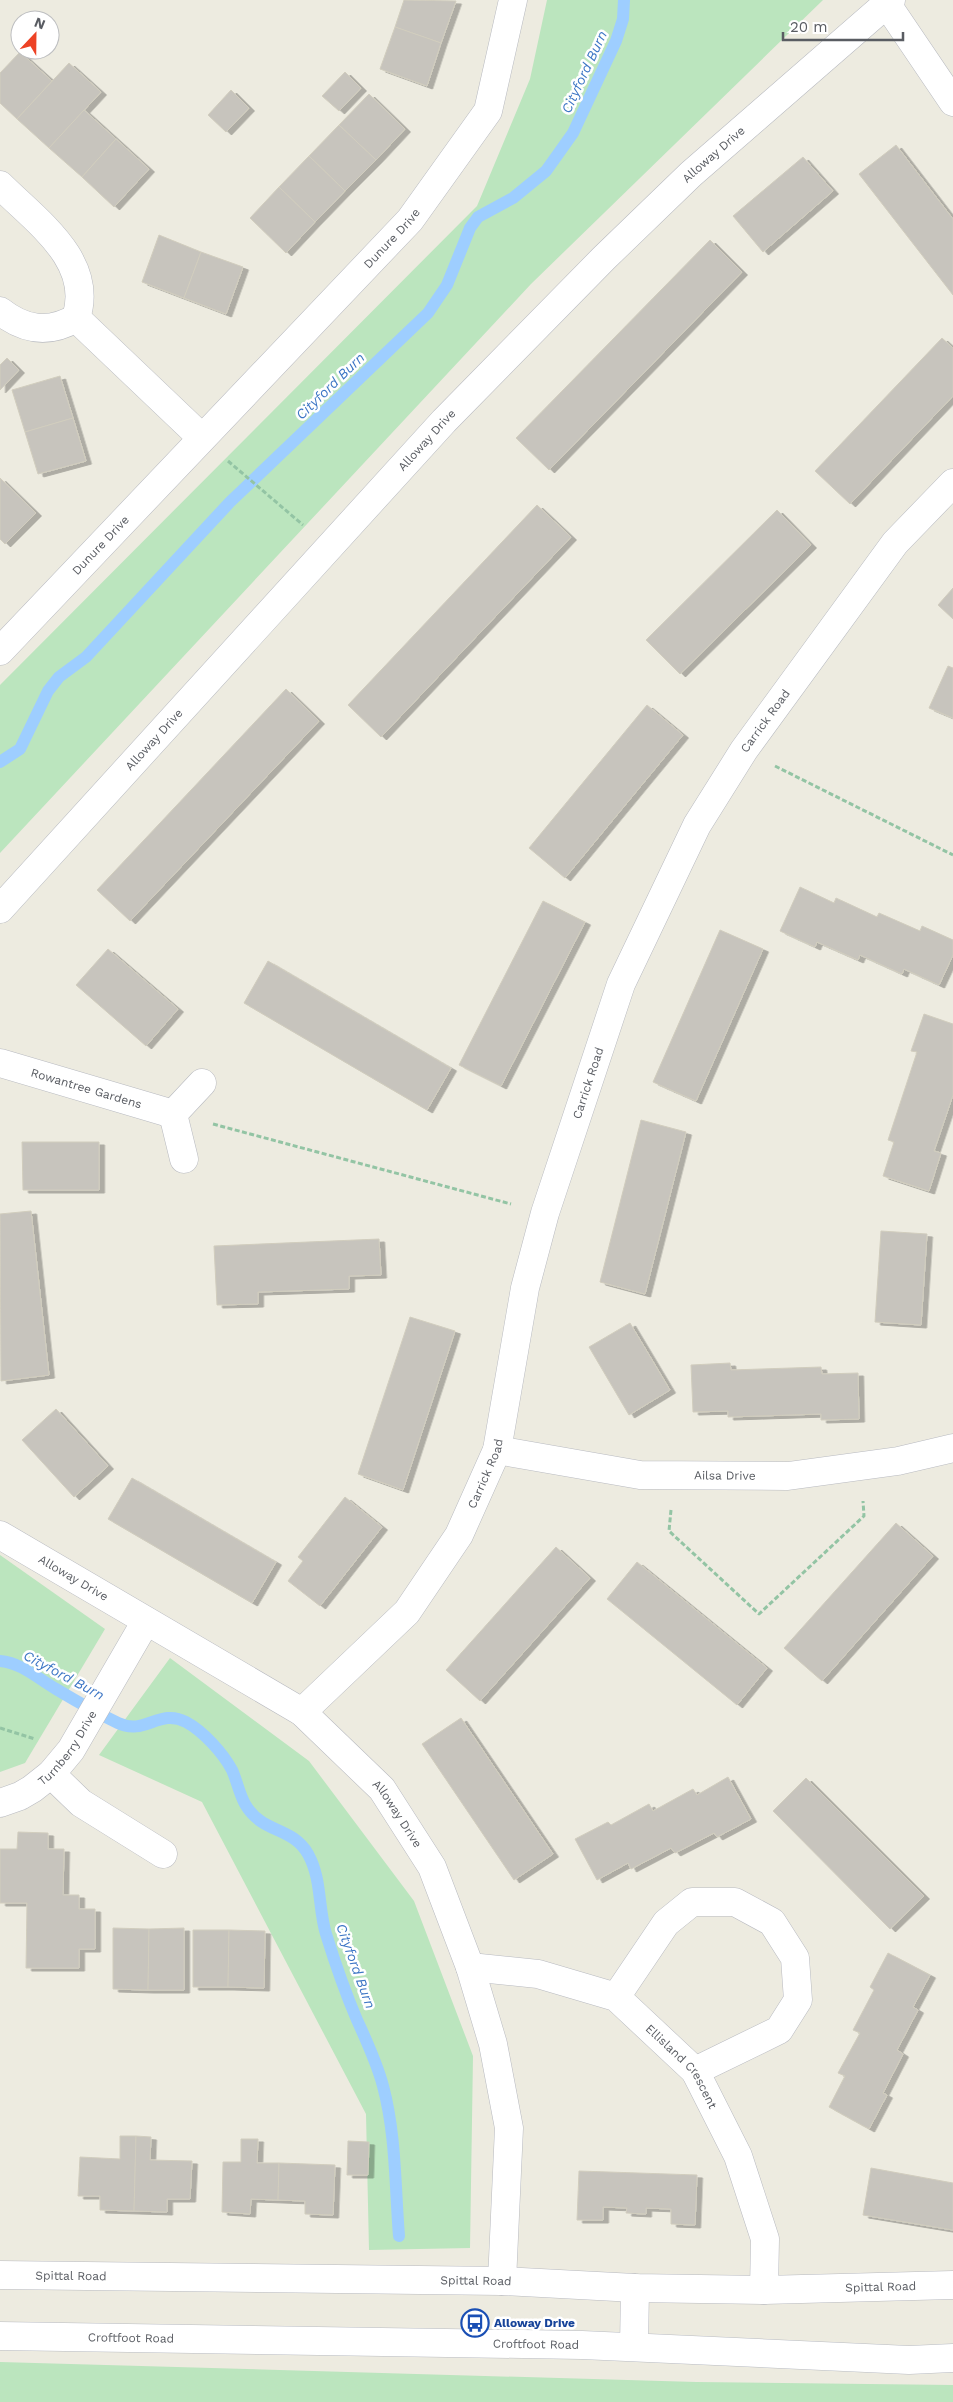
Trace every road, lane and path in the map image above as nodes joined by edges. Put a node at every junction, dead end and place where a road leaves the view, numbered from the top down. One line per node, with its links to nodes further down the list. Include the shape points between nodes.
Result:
1 (514, 0): 7 (street, Dunure Drive, via 488,111 483,119 410,220)
2 (887, 1): 3 (street); 9 (street, Alloway Drive, via 691,174 610,252 444,421)
3 (953, 102)
4 (0, 185): 6 (street, via 62,247 75,266 80,305)
5 (0, 311): 6 (street, via 20,324 46,329)
6 (76, 318): 7 (street)
7 (201, 437): 9 (path); 10 (street, Dunure Drive)
8 (953, 483): 18 (street, Carrick Road, via 895,543 744,750 697,825 621,984)
9 (329, 548): 13 (street, Alloway Drive)
10 (0, 651)
11 (811, 784): 12 (path)
12 (953, 855)
13 (0, 909)
14 (0, 1062): 16 (street, Rowantree Gardens)
15 (202, 1083): 16 (street)
16 (172, 1114): 17 (street); 18 (path)
17 (184, 1159)
18 (545, 1213): 20 (street, Carrick Road, via 525,1288)
19 (953, 1448): 20 (street, Ailsa Drive, via 898,1460 788,1476 640,1475)
20 (497, 1450): 25 (street, Carrick Road, via 459,1535 407,1612)
21 (864, 1516): 22 (path, via 759,1614)
22 (669, 1531)
23 (0, 1534): 24 (street, Alloway Drive)
24 (146, 1621): 25 (street, Alloway Drive); 26 (street, Turnberry Drive, via 76,1740)
25 (302, 1712): 29 (street, Alloway Drive, via 382,1790 432,1867)
26 (51, 1774): 27 (street, Turnberry Drive, via 20,1796); 28 (street, via 81,1803)
27 (0, 1803)
28 (164, 1854)
29 (470, 1967): 30 (street, Ellisland Crescent, via 538,1974); 33 (street, Alloway Drive, via 492,2044 509,2128)
30 (616, 1997): 31 (street, Ellisland Crescent); 31 (street, via 666,1923 692,1902 735,1902 772,1922 795,1958 798,2000 779,2030)
31 (695, 2071): 36 (street, Ellisland Crescent, via 738,2156 765,2239)
32 (0, 2275): 33 (street, Spittal Road)
33 (502, 2281): 35 (street, Spittal Road)
34 (953, 2285): 36 (street, Spittal Road)
35 (636, 2288): 36 (street, Spittal Road); 38 (street)
36 (764, 2290)
37 (0, 2336): 38 (street, Croftfoot Road)
38 (634, 2347): 39 (street, Croftfoot Road, via 909,2360)
39 (953, 2358)

